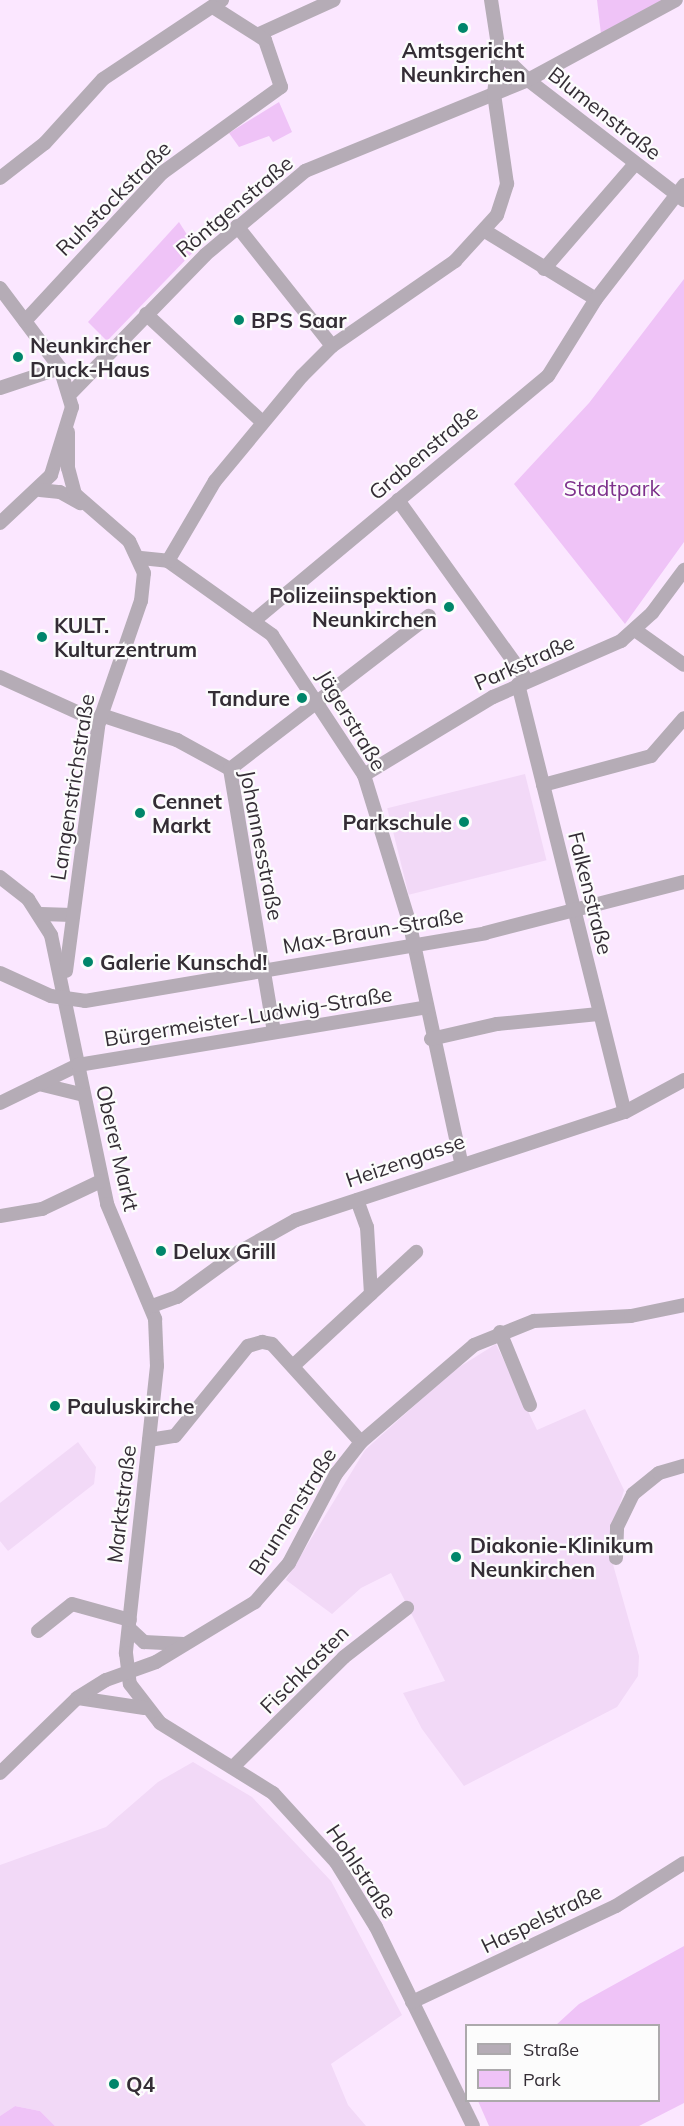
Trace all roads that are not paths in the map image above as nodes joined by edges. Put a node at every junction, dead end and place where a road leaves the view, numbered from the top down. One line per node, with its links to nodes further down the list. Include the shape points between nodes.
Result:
1 (334, 0): 5 (street)
2 (491, 0): 6 (street)
3 (676, 0): 7 (street, Röntgenstraße)
4 (218, 4): 5 (street); 10 (street, via 103,80 45,143)
5 (259, 34): 18 (street, Ruhstockstraße, via 281,81 276,93 162,173)
6 (500, 52): 7 (street, Blumenstraße); 8 (street)
7 (528, 80): 8 (street, Röntgenstraße); 9 (street, Blumenstraße)
8 (494, 94): 12 (street, Röntgenstraße, via 305,171); 13 (street, via 507,184 505,200)
9 (635, 164): 11 (street, Blumenstraße); 14 (street)
10 (0, 177)
11 (682, 193): 16 (street, Grabenstraße)
12 (237, 226): 17 (street, Röntgenstraße); 19 (street)
13 (485, 231): 14 (street); 19 (street, via 446,268)
14 (544, 269): 16 (street)
15 (0, 288): 18 (street)
16 (596, 299): 26 (street, Grabenstraße, via 548,376)
17 (146, 314): 22 (street, Röntgenstraße); 23 (street)
18 (25, 321): 20 (street)
19 (332, 346): 23 (street)
20 (60, 368): 21 (street); 22 (street)
21 (0, 388)
22 (72, 392): 24 (street)
23 (261, 421): 30 (street, via 215,481)
24 (68, 432): 25 (street, via 60,459); 27 (street, via 71,484)
25 (40, 490): 27 (street, via 60,492); 28 (street)
26 (398, 500): 33 (street, Grabenstraße); 37 (street, Falkenstraße)
27 (87, 508): 29 (street, via 129,541)
28 (0, 523)
29 (141, 558): 30 (street, Jägerstraße); 40 (street, Langenstrichstraße, via 141,601)
30 (168, 561): 33 (street, Jägerstraße)
31 (684, 570): 34 (street, Parkstraße)
32 (429, 616): 38 (street)
33 (256, 619): 38 (street, Jägerstraße)
34 (635, 630): 35 (street); 37 (street, Parkstraße, via 612,646)
35 (684, 665)
36 (0, 677): 40 (street, Johannesstraße)
37 (522, 682): 42 (street, Parkstraße); 43 (street, Falkenstraße)
38 (319, 701): 41 (street); 42 (street, Jägerstraße)
39 (684, 718): 43 (street, via 651,756)
40 (100, 719): 41 (street, Johannesstraße, via 177,740); 48 (street, Langenstrichstraße)
41 (230, 769): 50 (street, Johannesstraße)
42 (364, 775): 49 (street, Jägerstraße)
43 (543, 785): 46 (street, Falkenstraße)
44 (0, 877): 47 (street)
45 (684, 882): 46 (street, Max-Braun-Straße)
46 (574, 910): 49 (street, Max-Braun-Straße); 54 (street, Falkenstraße)
47 (41, 914): 48 (street); 52 (street)
48 (72, 915): 52 (street, Langenstrichstraße)
49 (414, 946): 50 (street, Max-Braun-Straße); 53 (street, Jägerstraße)
50 (263, 970): 52 (street, Max-Braun-Straße, via 139,993); 55 (street, Johannesstraße)
51 (0, 973): 52 (street)
52 (65, 996): 57 (street, Oberer Markt)
53 (424, 1008): 55 (street, Bürgermeister-Ludwig-Straße); 56 (street, Jägerstraße)
54 (599, 1014): 56 (street, via 497,1023); 62 (street, Falkenstraße)
55 (274, 1031): 57 (street, Bürgermeister-Ludwig-Straße)
56 (431, 1039): 63 (street, Jägerstraße)
57 (78, 1065): 59 (street, Bürgermeister-Ludwig-Straße); 60 (street, Oberer Markt)
58 (684, 1080): 62 (street, Heizengasse)
59 (39, 1084): 60 (street); 61 (street, Bürgermeister-Ludwig-Straße)
60 (84, 1095): 64 (street, Oberer Markt)
61 (0, 1103)
62 (625, 1112): 63 (street, Heizengasse)
63 (461, 1162): 65 (street, Heizengasse)
64 (101, 1181): 66 (street, via 42,1209); 70 (street, Oberer Markt, via 115,1231)
65 (357, 1200): 68 (street, via 367,1227); 70 (street, Heizengasse, via 282,1227 177,1297)
66 (0, 1216)
67 (416, 1252): 68 (street)
68 (371, 1294): 72 (street)
69 (684, 1305): 71 (street, Brunnenstraße, via 631,1316 534,1321)
70 (152, 1306): 74 (street, Marktstraße, via 157,1366)
71 (500, 1332): 73 (street); 75 (street, Brunnenstraße, via 449,1362)
72 (293, 1366): 74 (street, via 272,1344 254,1342 175,1436); 75 (street, via 299,1379)
73 (530, 1405)
74 (149, 1440): 79 (street, Marktstraße)
75 (361, 1442): 81 (street, Brunnenstraße, via 336,1474 272,1586 239,1615)
76 (684, 1466): 77 (street, via 659,1473 633,1494 617,1527)
77 (616, 1558)
78 (407, 1608): 85 (street, Fischkasten, via 344,1657)
79 (130, 1624): 80 (street, Brunnenstraße, via 72,1604); 81 (street, Brunnenstraße, via 156,1645); 82 (street, Marktstraße)
80 (38, 1631)
81 (191, 1643): 82 (street, Brunnenstraße)
82 (127, 1671): 83 (street, Brunnenstraße); 84 (street, Hohlstraße)
83 (77, 1698): 84 (street); 86 (street, Brunnenstraße)
84 (144, 1708): 85 (street, Hohlstraße, via 180,1736)
85 (235, 1765): 88 (street, Hohlstraße, via 273,1793 336,1863 376,1927)
86 (0, 1773)
87 (684, 1863): 88 (street, Haspelstraße, via 616,1906)
88 (412, 2002): 89 (street, Hohlstraße)
89 (472, 2126)

